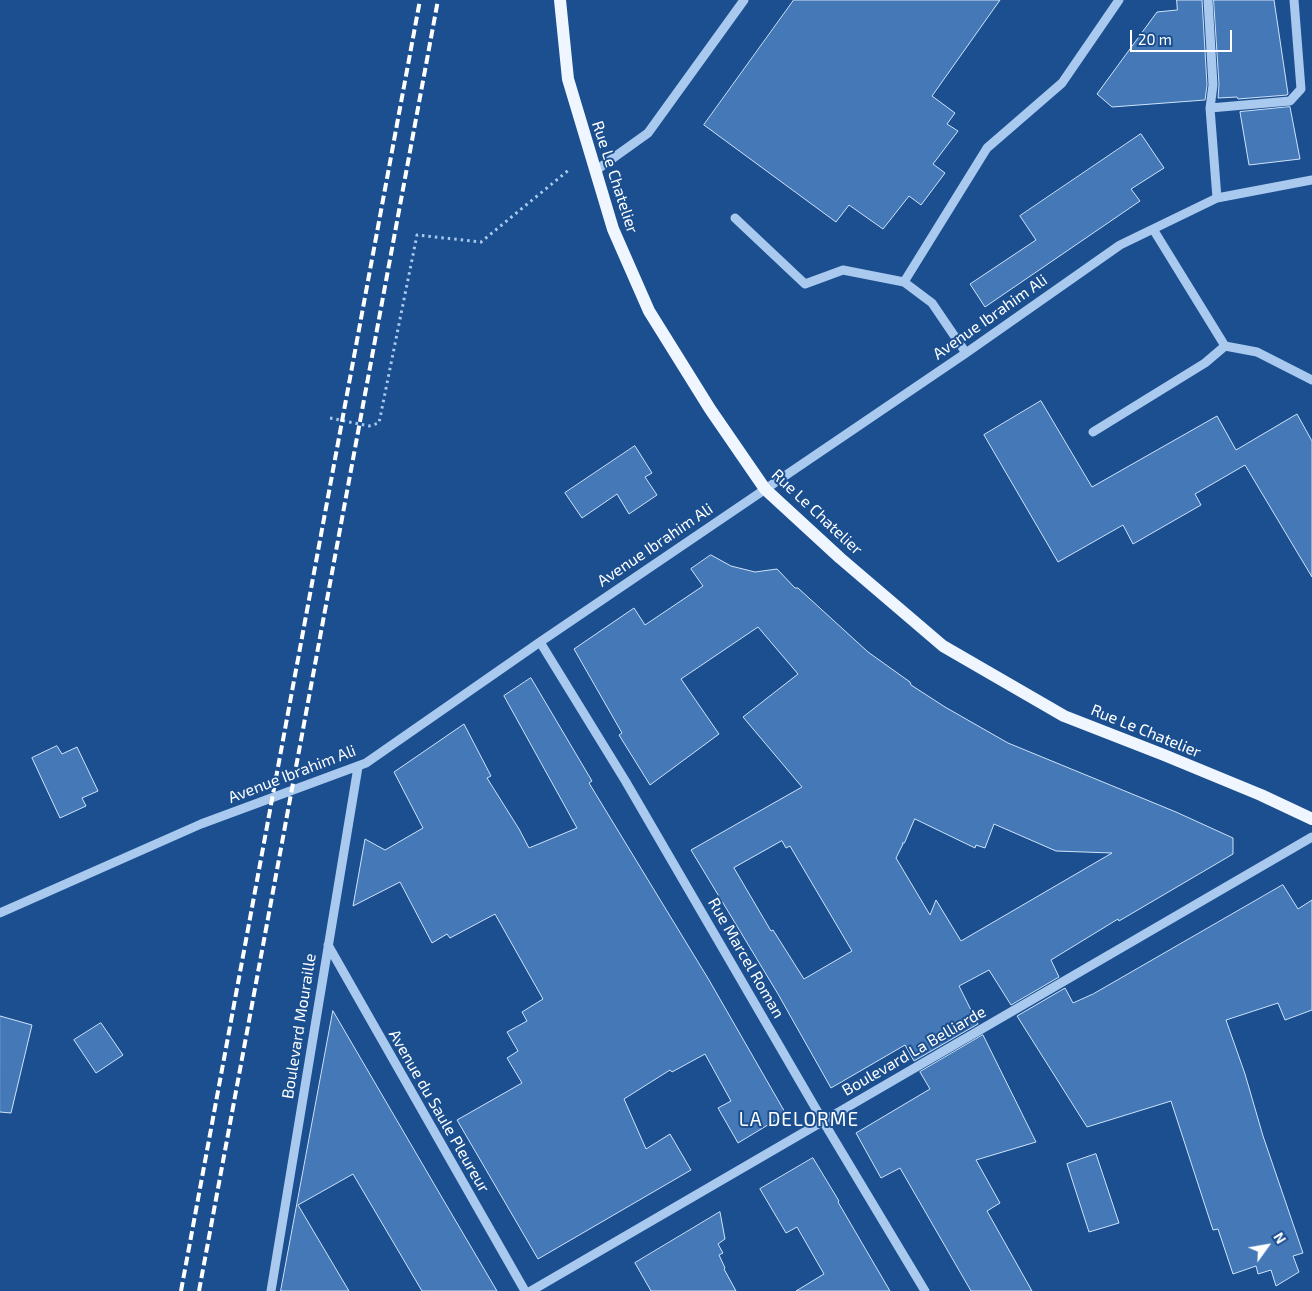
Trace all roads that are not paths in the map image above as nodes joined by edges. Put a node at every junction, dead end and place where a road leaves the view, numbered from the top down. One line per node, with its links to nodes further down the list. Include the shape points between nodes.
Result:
1 (560, 0): 7 (main road, Rue Le Chatelier, via 568,79)
2 (744, 0): 7 (street, via 648,133)
3 (1119, 0): 12 (street, via 1062,83 988,148)
4 (1208, 0): 6 (street, via 1213,85)
5 (1294, 0): 6 (street, via 1301,89 1290,101)
6 (1210, 108): 9 (street)
7 (595, 171): 17 (main road, Rue Le Chatelier, via 614,229 649,312)
8 (1312, 180): 9 (street, Avenue Ibrahim Ali)
9 (1217, 198): 11 (street, Avenue Ibrahim Ali)
10 (735, 218): 12 (street, via 804,284 844,270)
11 (1153, 229): 13 (street); 14 (street, Avenue Ibrahim Ali, via 1120,245)
12 (904, 282): 14 (street, via 932,303)
13 (1225, 346): 15 (street, via 1257,352); 16 (street, via 1205,363)
14 (966, 352): 17 (street, Avenue Ibrahim Ali)
15 (1312, 380)
16 (1093, 432)
17 (765, 489): 18 (street, Avenue Ibrahim Ali); 20 (main road, Rue Le Chatelier, via 943,646 1064,716)
18 (540, 642): 19 (street, Avenue Ibrahim Ali); 24 (street, Rue Marcel Roman, via 626,782)
19 (358, 767): 22 (street, Avenue Ibrahim Ali, via 201,824); 23 (street, Boulevard Mouraille)
20 (1312, 819)
21 (1312, 837): 24 (street, Boulevard La Belliarde)
22 (0, 913)
23 (328, 945): 25 (street, Boulevard Mouraille); 26 (street, Avenue du Saule Pleureur)
24 (823, 1121): 27 (street, Boulevard La Belliarde); 28 (street, Rue Marcel Roman)
25 (271, 1291)
26 (525, 1291)
27 (531, 1291)
28 (925, 1291)

